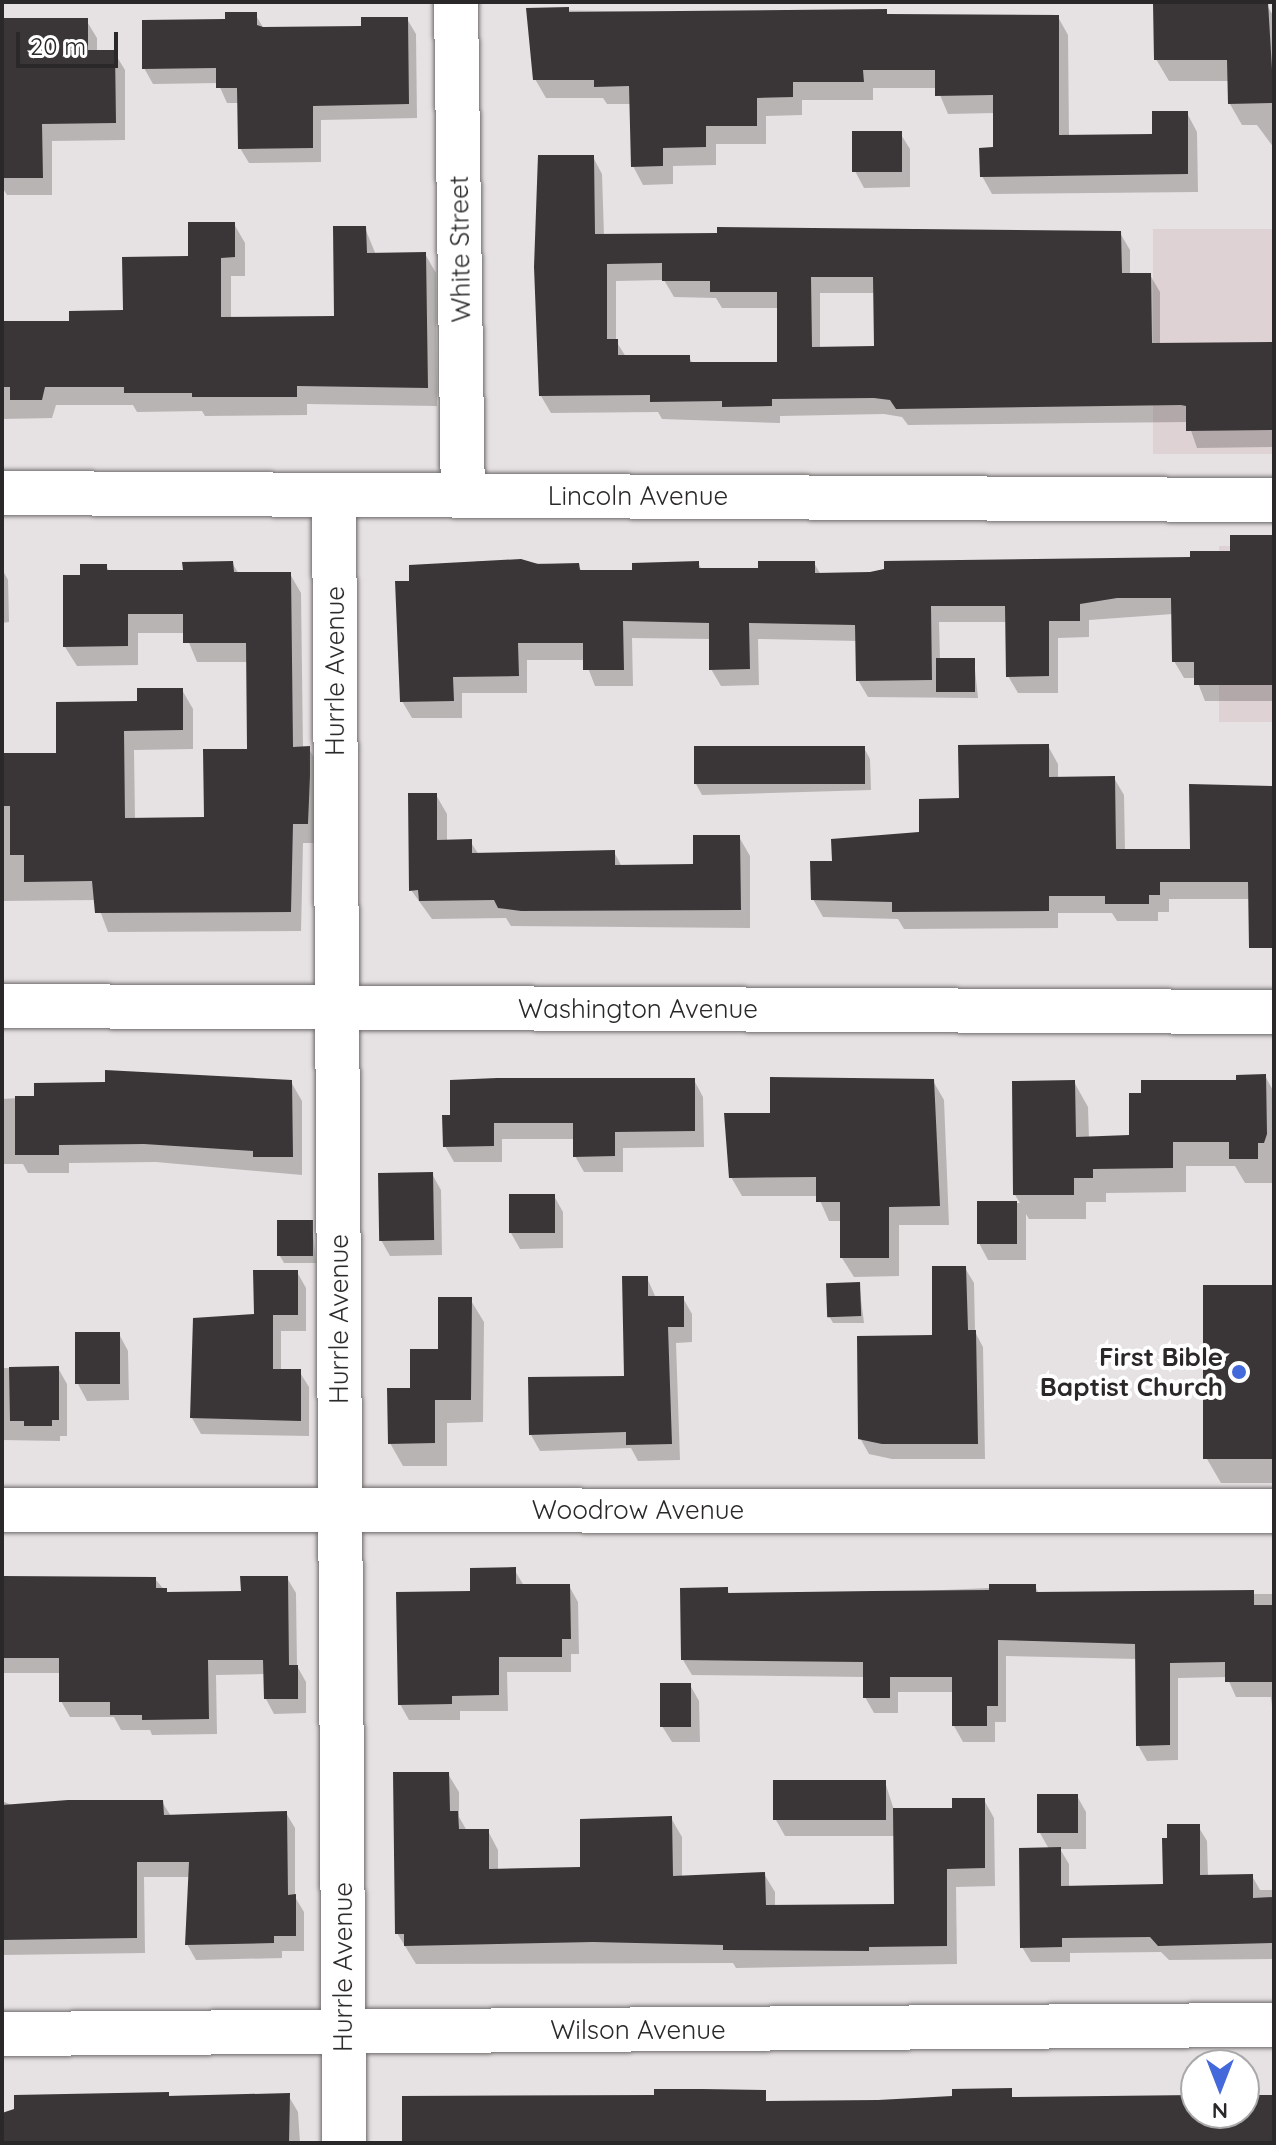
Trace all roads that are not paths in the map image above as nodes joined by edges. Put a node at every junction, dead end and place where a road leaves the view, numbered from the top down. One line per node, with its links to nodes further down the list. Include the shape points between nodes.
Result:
1 (456, 2): 4 (street, White Street)
2 (2, 493): 3 (street, Lincoln Avenue)
3 (334, 495): 4 (street, Lincoln Avenue); 7 (street, Hurrle Avenue)
4 (463, 495): 5 (street, Lincoln Avenue)
5 (1274, 500)
6 (2, 1006): 7 (street, Washington Avenue)
7 (337, 1007): 8 (street, Washington Avenue); 10 (street, Hurrle Avenue)
8 (1274, 1012)
9 (2, 1510): 10 (street, Woodrow Avenue)
10 (340, 1510): 11 (street, Woodrow Avenue); 13 (street, Hurrle Avenue)
11 (1274, 1511)
12 (1274, 2025): 13 (street, Wilson Avenue)
13 (343, 2032): 14 (street, Wilson Avenue); 15 (street, Hurrle Avenue)
14 (2, 2034)
15 (344, 2143)

